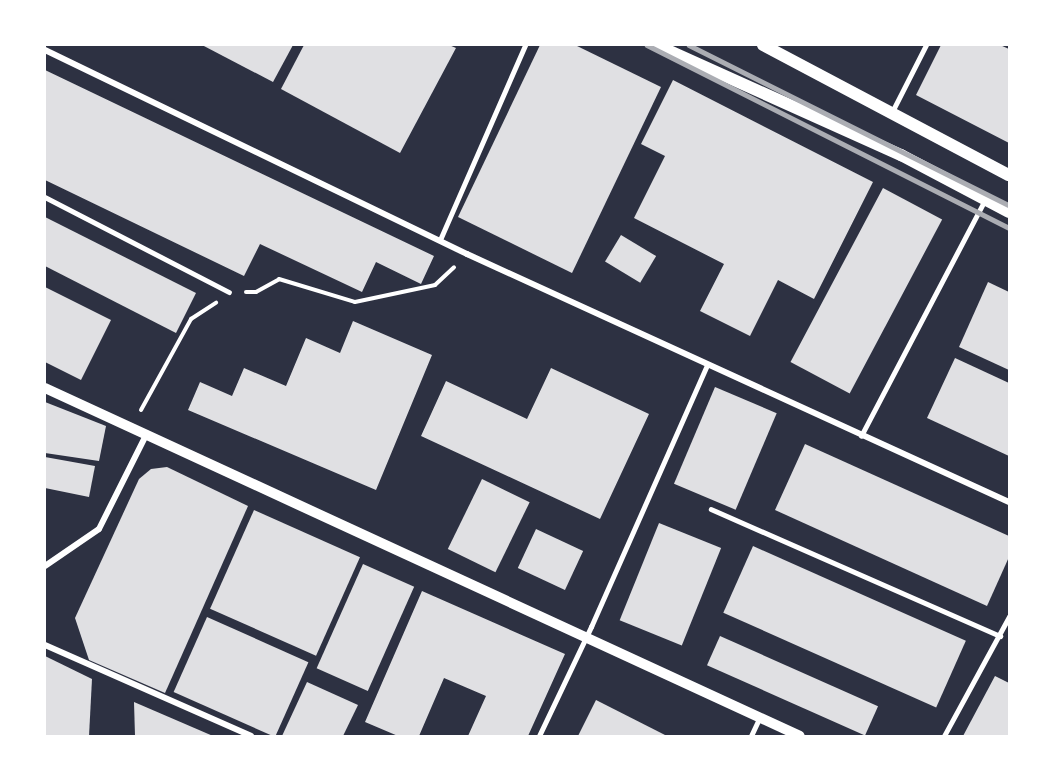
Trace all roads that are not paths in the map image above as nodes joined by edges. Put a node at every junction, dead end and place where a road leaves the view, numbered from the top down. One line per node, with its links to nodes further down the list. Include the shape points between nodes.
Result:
1 (525, 45): 11 (lane)
2 (656, 45): 9 (main road, via 901,155)
3 (763, 45): 6 (main road)
4 (926, 45): 6 (lane)
5 (45, 50): 11 (street)
6 (892, 112): 7 (main road)
7 (1009, 175)
8 (45, 197): 12 (lane)
9 (984, 201): 10 (main road); 16 (lane)
10 (1009, 212)
11 (440, 240): 13 (street)
12 (229, 291)
13 (707, 365): 16 (street); 21 (lane)
14 (45, 388): 15 (street)
15 (147, 433): 19 (street, via 99,529); 21 (street)
16 (861, 436): 17 (street)
17 (1009, 502)
18 (711, 508): 22 (lane)
19 (45, 566)
20 (1009, 617): 22 (lane)
21 (588, 636): 24 (street); 26 (lane)
22 (1000, 636): 29 (lane)
23 (45, 645): 25 (street)
24 (759, 719): 27 (lane); 28 (street)
25 (250, 736)
26 (539, 736)
27 (751, 736)
28 (800, 736)
29 (944, 736)

